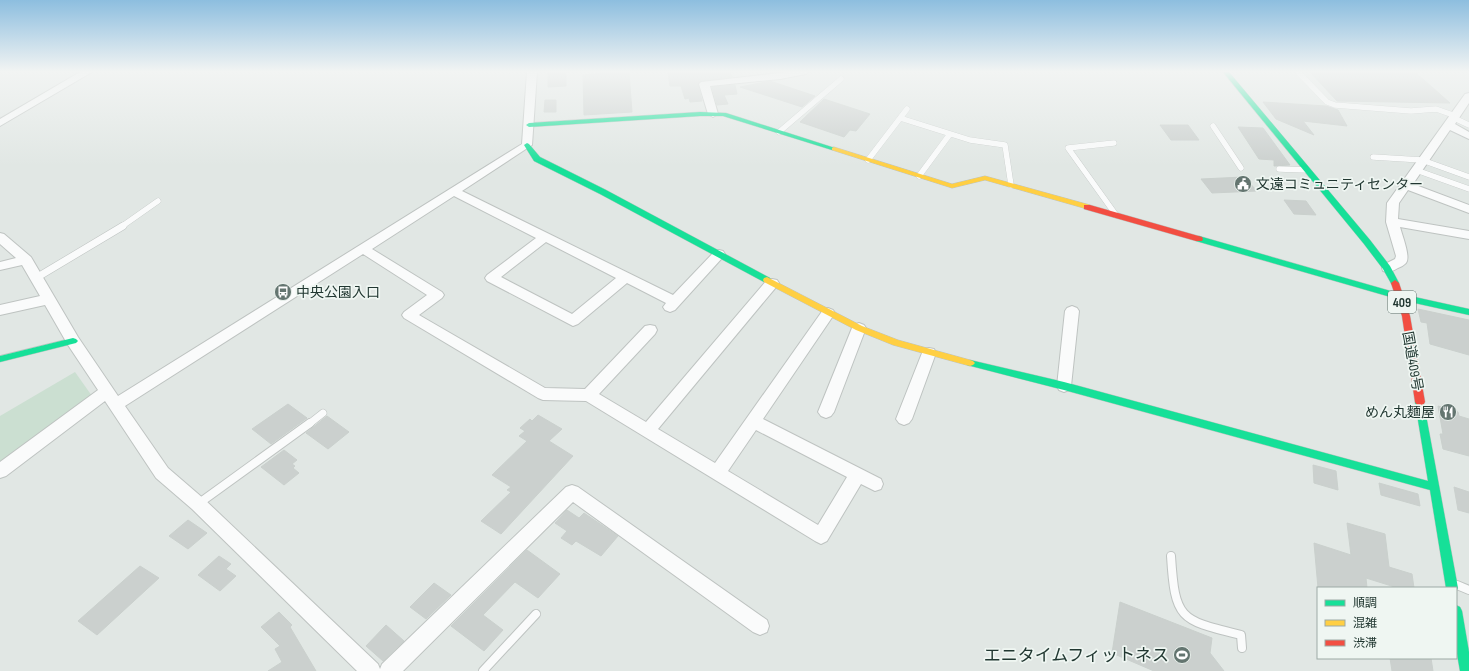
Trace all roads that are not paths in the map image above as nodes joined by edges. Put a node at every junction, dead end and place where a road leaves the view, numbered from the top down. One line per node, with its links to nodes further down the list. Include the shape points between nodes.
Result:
1 (34, 103): 12 (street)
2 (530, 103): 13 (street)
3 (709, 103): 9 (street)
4 (813, 103): 16 (lane)
5 (1252, 103): 26 (main road, 国道409号 / 409)
6 (1331, 103): 11 (lane, via 1411,111 1436,109)
7 (1466, 103): 11 (street)
8 (906, 109): 10 (lane)
9 (712, 114): 13 (main road); 16 (main road, via 724,114)
10 (900, 118): 17 (lane); 22 (lane)
11 (1458, 120): 15 (lane); 18 (street); 23 (street)
12 (0, 123)
13 (529, 125): 20 (street)
14 (1213, 126): 24 (lane)
15 (1469, 126)
16 (779, 132): 22 (main road)
17 (950, 134): 27 (lane); 29 (lane, via 1005,145)
18 (1469, 136)
19 (1114, 143): 35 (lane, via 1068,148)
20 (527, 145): 32 (street); 41 (main road, via 537,159)
21 (1373, 157): 23 (lane)
22 (868, 160): 27 (main road)
23 (1419, 165): 28 (lane); 30 (street); 31 (lane)
24 (1242, 168)
25 (1279, 169): 26 (lane)
26 (1307, 170): 44 (main road, 国道409号 / 409)
27 (919, 176): 29 (main road, via 952,186 985,178)
28 (1469, 177)
29 (1011, 185): 35 (main road)
30 (1406, 186): 34 (street); 36 (street, via 1393,203)
31 (1469, 189)
32 (453, 191): 39 (street); 40 (street)
33 (158, 201): 46 (lane, via 102,240)
34 (1469, 209)
35 (1116, 215): 48 (main road)
36 (1392, 222): 37 (street); 44 (street, via 1402,256 1401,261)
37 (1469, 235)
38 (0, 237): 42 (street)
39 (545, 237): 45 (street); 45 (street, via 492,278 573,321)
40 (362, 248): 60 (street, via 437,295 409,315 543,394); 61 (street)
41 (718, 254): 45 (street, via 673,305); 47 (main road)
42 (26, 260): 43 (street); 46 (street)
43 (0, 266)
44 (1388, 268): 48 (main road, 国道409号 / 409)
45 (626, 277)
46 (36, 278): 49 (street)
47 (772, 283): 52 (main road); 66 (street)
48 (1401, 297): 53 (main road); 71 (main road, 国道409号 / 409)
49 (48, 299): 50 (street); 56 (street)
50 (0, 310)
51 (1072, 311): 59 (street)
52 (828, 312): 54 (main road); 65 (street)
53 (1469, 312)
54 (859, 328): 57 (main road); 62 (street)
55 (650, 330): 60 (street)
56 (73, 341): 58 (main road); 61 (street)
57 (929, 353): 59 (main road); 64 (street)
58 (0, 358)
59 (1064, 386): 71 (main road)
60 (589, 395): 66 (street)
61 (111, 399): 67 (street); 72 (street, via 162,473)
62 (826, 412)
63 (323, 413): 72 (lane)
64 (904, 419)
65 (753, 421): 68 (street); 69 (street)
66 (648, 431): 68 (street)
67 (0, 471)
68 (717, 473): 69 (street, via 821,536)
69 (857, 476): 70 (street)
70 (875, 484)
71 (1435, 487): 74 (main road, 国道409号 / 409)
72 (198, 504): 82 (street)
73 (1171, 556): 80 (lane, via 1174,592 1178,606 1191,620 1241,635)
74 (1452, 586)
75 (1457, 587): 76 (lane)
76 (1469, 590)
77 (536, 614): 84 (lane)
78 (1457, 616): 81 (main road)
79 (760, 626): 83 (street, via 572,492)
80 (1242, 648)
81 (1466, 657): 85 (main road)
82 (371, 671)
83 (389, 671)
84 (483, 671)
85 (1466, 671)

